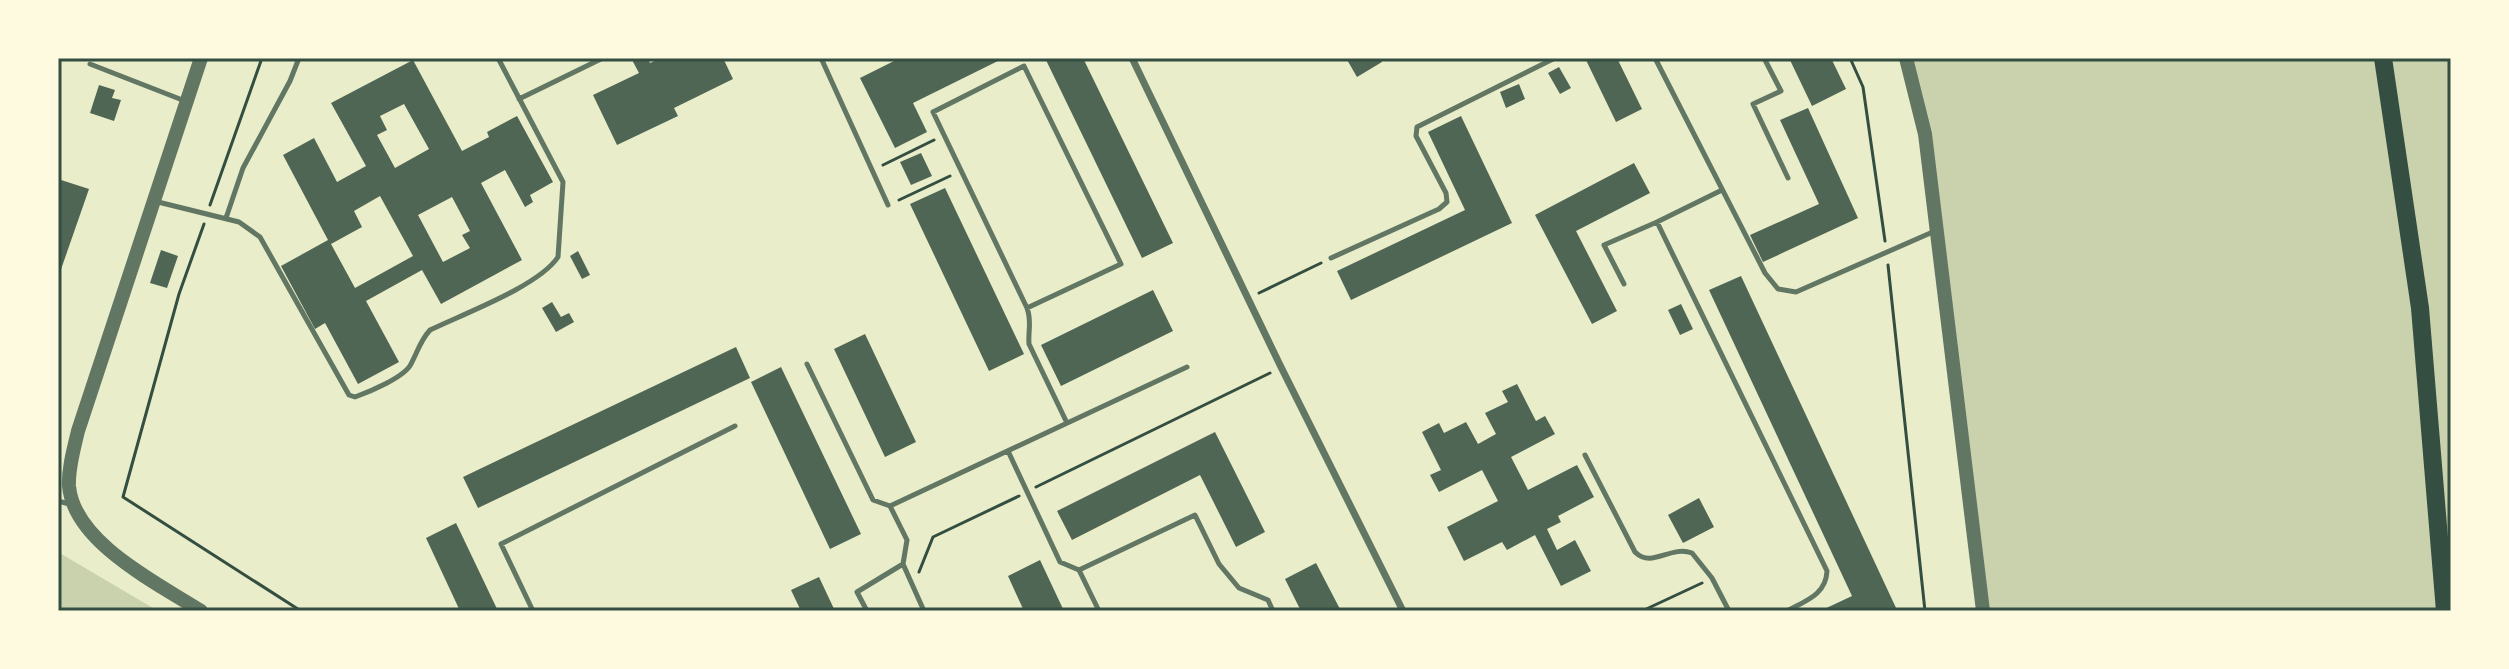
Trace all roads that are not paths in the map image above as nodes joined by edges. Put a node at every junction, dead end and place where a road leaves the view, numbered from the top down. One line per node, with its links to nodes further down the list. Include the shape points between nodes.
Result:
1 (201, 58): 14 (street)
2 (299, 58): 19 (lane, via 243,168)
3 (498, 58): 13 (lane)
4 (603, 58): 13 (lane)
5 (821, 58): 18 (lane)
6 (1132, 58): 42 (street)
7 (1555, 58): 22 (lane, via 1417,127 1416,136 1447,202)
8 (1655, 58): 16 (lane)
9 (1764, 58): 15 (lane, via 1781,91 1753,104)
10 (1906, 58): 21 (street, via 1925,134)
11 (2383, 58): 46 (main road, via 2420,308)
12 (90, 64): 14 (lane)
13 (519, 99): 19 (lane, via 563,182 558,257 534,280 430,330 406,371 368,393 349,395 260,237)
14 (186, 102): 17 (street)
15 (1788, 178)
16 (1721, 191): 20 (lane); 21 (lane, via 1778,289 1796,292)
17 (154, 201): 19 (lane); 32 (street, via 78,431 69,486)
18 (888, 205)
19 (226, 218)
20 (1657, 222): 23 (lane, via 1604,245); 44 (lane, via 1827,571 1827,582 1817,595)
21 (1936, 230): 45 (street)
22 (1331, 258)
23 (1624, 284)
24 (1027, 308): 24 (lane, via 1121,264 1024,66 933,112); 27 (lane, via 1032,320 1029,344)
25 (807, 364): 33 (lane, via 873,500)
26 (1187, 367): 27 (lane)
27 (1067, 423): 29 (lane)
28 (735, 426): 37 (lane, via 501,544)
29 (1008, 451): 33 (lane); 35 (lane, via 1060,562)
30 (1585, 455): 43 (lane, via 1640,557 1692,553)
31 (58, 501): 32 (lane)
32 (74, 505): 36 (street, via 103,546)
33 (890, 506): 34 (lane, via 907,540)
34 (903, 564): 38 (lane, via 857,592); 39 (lane)
35 (1079, 570): 40 (lane); 41 (lane, via 1195,515 1219,564 1239,588 1268,600)
36 (201, 611)
37 (533, 611)
38 (867, 611)
39 (924, 611)
40 (1099, 611)
41 (1273, 611)
42 (1403, 611)
43 (1729, 611)
44 (1787, 611)
45 (1983, 611)
46 (2445, 611)

